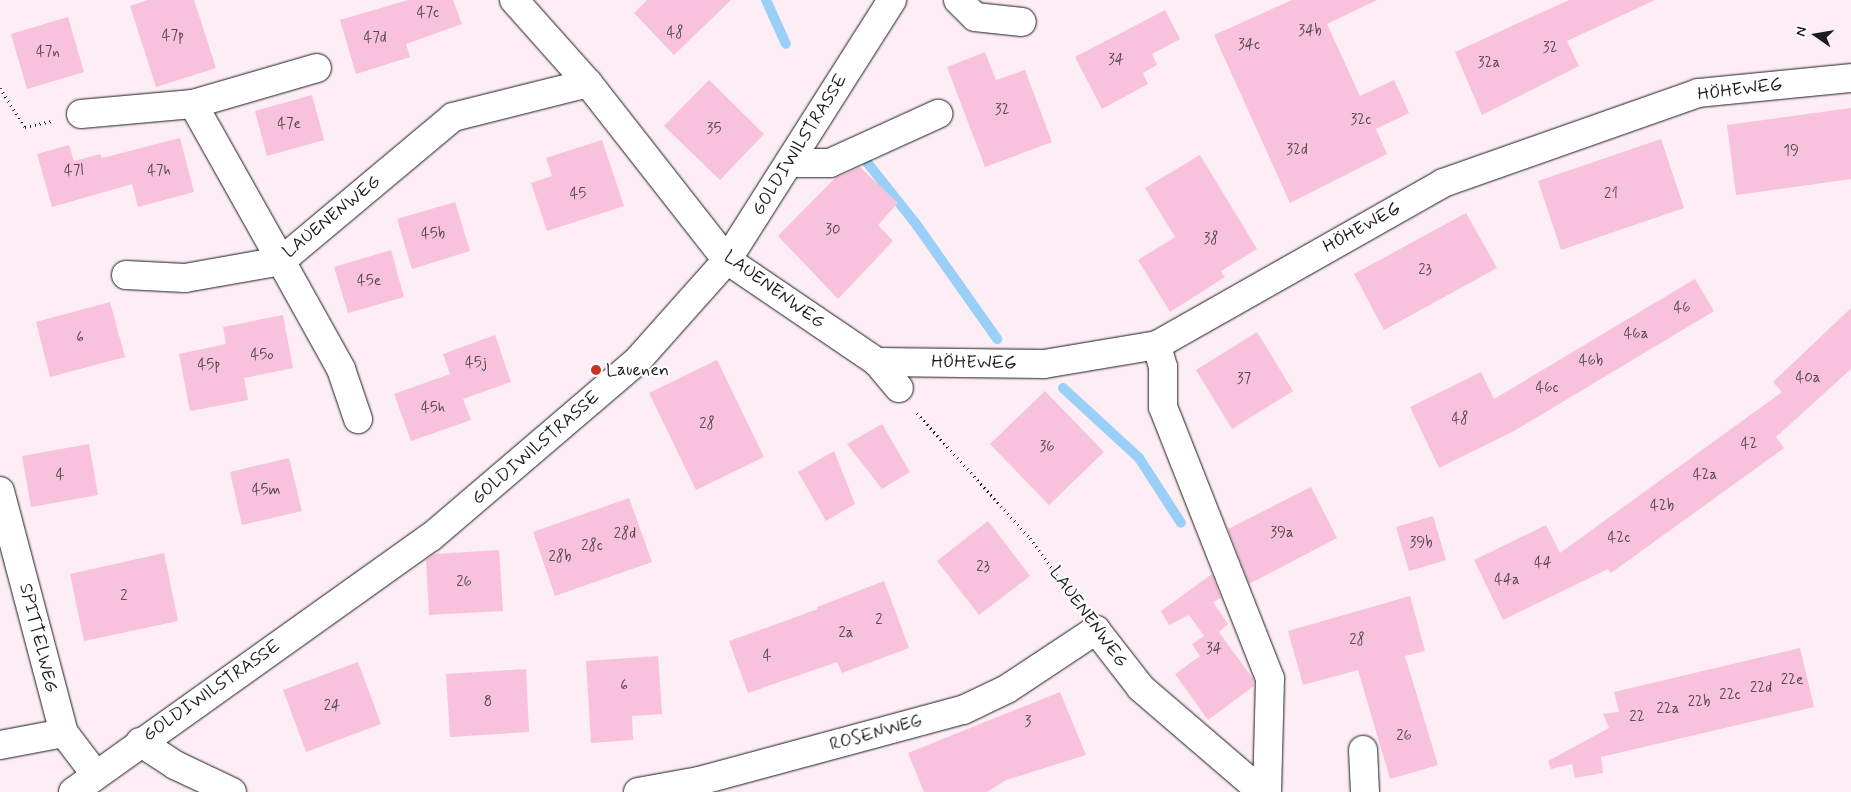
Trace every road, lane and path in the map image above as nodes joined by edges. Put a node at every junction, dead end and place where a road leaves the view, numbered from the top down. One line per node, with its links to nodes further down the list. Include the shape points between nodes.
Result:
1 (514, 0): 7 (street, LAUENENWEG)
2 (892, 0): 12 (street, GOLDIWILSTRASSE)
3 (958, 0): 4 (street, via 975,17)
4 (1022, 22)
5 (317, 68): 9 (street)
6 (1851, 78): 16 (street, HÖHEWEG, via 1698,93 1443,183)
7 (588, 83): 13 (street, LAUENENWEG); 14 (street, LAUENENWEG, via 453,117)
8 (0, 88): 10 (path, via 25,127)
9 (192, 104): 10 (street); 14 (street, LAUENENWEG)
10 (81, 114)
11 (938, 114): 12 (street, via 830,163)
12 (788, 163): 13 (street, GOLDIWILSTRASSE)
13 (727, 260): 17 (street, LAUENENWEG); 24 (street, GOLDIWILSTRASSE, via 637,361 431,537)
14 (281, 261): 15 (street, via 185,278); 19 (street, via 341,369)
15 (126, 275)
16 (1156, 345): 17 (street, HÖHEWEG, via 1044,364); 32 (street, via 1163,367 1163,407 1270,679)
17 (877, 362): 18 (street, LAUENENWEG)
18 (899, 388)
19 (358, 419)
20 (928, 428): 22 (path, LAUENENWEG, via 1030,538)
21 (0, 491): 23 (street, SPITTELWEG)
22 (1096, 630): 30 (street, ROSENWEG, via 1007,689 963,710 698,781); 31 (street, LAUENENWEG, via 1141,688)
23 (64, 733): 25 (street); 27 (street, SPITTELWEG)
24 (140, 742): 27 (street, GOLDIWILSTRASSE); 29 (street, via 175,765)
25 (0, 745)
26 (1363, 750): 33 (street)
27 (96, 775): 28 (street, GOLDIWILSTRASSE)
28 (73, 792)
29 (232, 792)
30 (638, 792)
31 (1262, 792)
32 (1267, 792)
33 (1365, 792)

